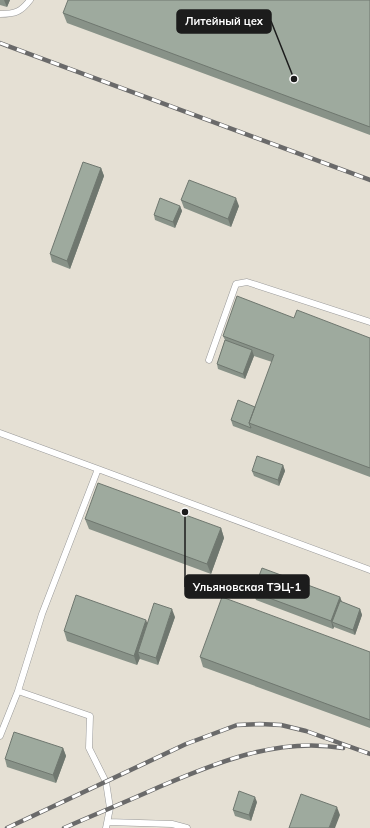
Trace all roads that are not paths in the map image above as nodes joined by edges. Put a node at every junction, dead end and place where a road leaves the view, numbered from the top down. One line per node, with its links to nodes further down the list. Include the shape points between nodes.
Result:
1 (30, 0): 2 (lane, via 23,9 11,14)
2 (0, 14)
3 (370, 322): 4 (lane, via 247,282 236,284)
4 (209, 360)
5 (0, 433): 6 (lane)
6 (98, 469): 7 (lane); 8 (lane, via 42,614)
7 (370, 570)
8 (18, 691): 9 (lane); 10 (lane, via 90,716 89,748 106,782 110,808)
9 (0, 736)
10 (107, 825): 11 (lane, via 172,824)
11 (187, 828)

